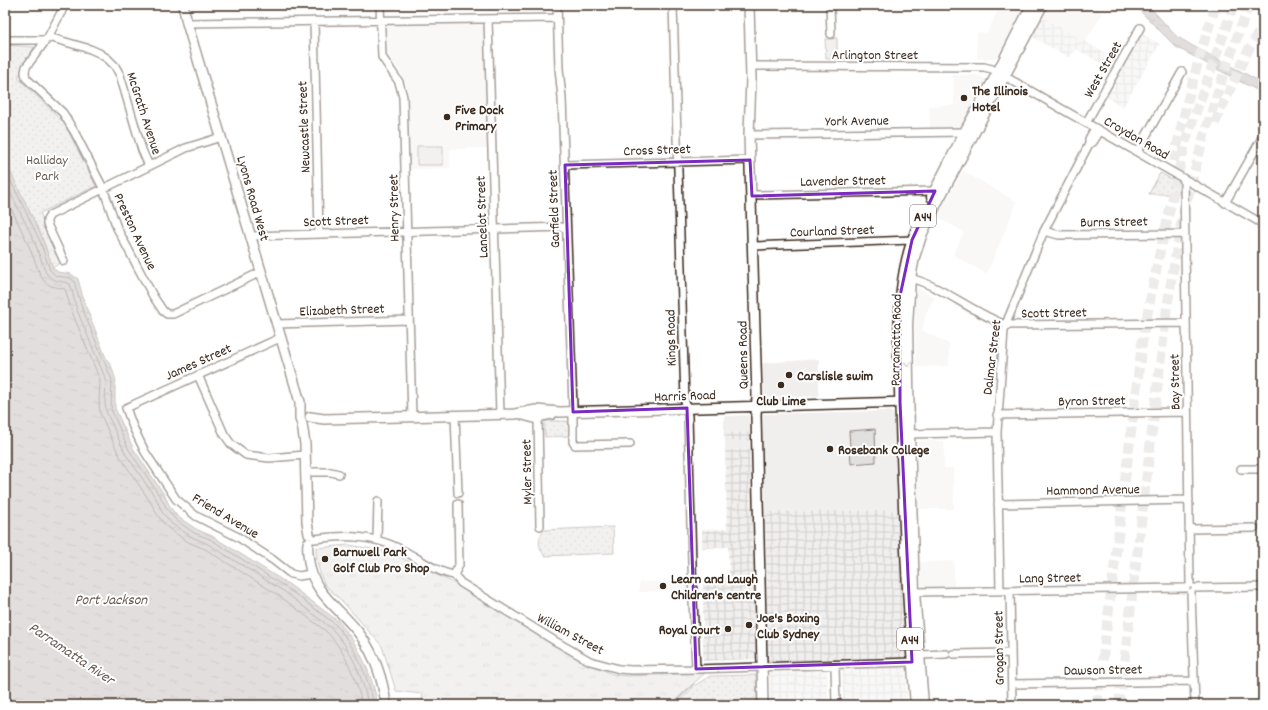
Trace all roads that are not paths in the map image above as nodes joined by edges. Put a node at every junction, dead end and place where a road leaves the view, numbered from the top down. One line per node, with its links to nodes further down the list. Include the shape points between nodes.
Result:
1 (64, 5): 17 (street)
2 (183, 5): 14 (main road, Lyons Road West)
3 (380, 5): 12 (street, Henry Street)
4 (557, 5): 10 (street, Garfield Street)
5 (673, 5): 30 (street, Kings Road)
6 (749, 5): 19 (main road, Queens Road)
7 (830, 5): 16 (street)
8 (1042, 5): 21 (highway, Parramatta Road / A44)
9 (1032, 6): 21 (highway, Parramatta Road / A44)
10 (557, 18): 11 (street); 31 (street, Garfield Street)
11 (488, 19): 12 (street); 40 (street, Lancelot Street)
12 (381, 20): 13 (street); 42 (street, Henry Street, via 382,57 396,76 403,97)
13 (314, 21): 14 (street); 43 (street, Newcastle Street)
14 (187, 23): 27 (main road, Lyons Road West)
15 (1140, 28): 22 (street, West Street)
16 (831, 34)
17 (47, 39): 18 (street, McGrath Avenue); 32 (street, McGrath Avenue, via 52,38 90,49 115,66); 34 (street, Preston Avenue, via 26,67 25,76 63,113)
18 (5, 40)
19 (751, 66): 21 (street, Arlington Street, via 984,67); 25 (main road, Queens Road)
20 (1182, 72): 28 (street)
21 (1000, 74): 22 (street, Croydon Road); 24 (highway, Parramatta Road / A44); 50 (highway, Parramatta Road / A44, via 922,233)
22 (1086, 123): 23 (street, Croydon Road)
23 (1097, 130): 28 (street, Croydon Road); 41 (street, Dalmar Street, via 1093,142 1089,144)
24 (965, 132): 25 (street, York Avenue); 35 (highway, Parramatta Road / A44)
25 (750, 134): 29 (main road, Queens Road)
26 (1263, 136): 37 (street)
27 (221, 138): 32 (street, via 186,148); 45 (main road, Lyons Road West)
28 (1137, 152): 33 (street, Croydon Road)
29 (750, 160): 30 (street, Cross Street); 36 (main road, Queens Road)
30 (678, 162): 31 (street, Cross Street); 60 (street, Kings Road)
31 (565, 165): 39 (street, Garfield Street)
32 (149, 166): 34 (street)
33 (1184, 179): 37 (street, Croydon Road); 44 (street, Bay Street)
34 (103, 188): 48 (street, via 50,215 46,220); 49 (street, Preston Avenue, via 117,228 153,296 167,314 184,310)
35 (935, 191): 36 (street, Lavender Street); 46 (highway, Parramatta Road / A44)
36 (752, 195): 47 (main road, Queens Road)
37 (1225, 203): 38 (street, Croydon Road)
38 (1263, 224)
39 (566, 227): 40 (street, Scott Street); 61 (street, Garfield Street)
40 (495, 229): 42 (street, Scott Street); 63 (street, Lancelot Street)
41 (1044, 230): 44 (street, Burns Street, via 1059,235); 54 (street, Dalmar Street)
42 (406, 231): 43 (street, Scott Street); 51 (street, Henry Street)
43 (319, 233): 45 (street, Scott Street)
44 (1185, 234): 52 (street, Bay Street)
45 (250, 236): 49 (main road, Lyons Road West)
46 (912, 240): 47 (street, Courland Street); 57 (highway, Parramatta Road / A44, via 900,296)
47 (753, 246): 58 (main road, Queens Road)
48 (64, 261)
49 (261, 272): 53 (main road, Lyons Road West)
50 (910, 278): 54 (street, Scott Street, via 920,280); 57 (highway, Parramatta Road / A44, one-way to 57)
51 (409, 320): 53 (street, Elizabeth Street); 67 (street, Henry Street)
52 (1186, 323): 54 (street, Scott Street); 62 (street, Bay Street)
53 (276, 324): 55 (main road, Lyons Road West)
54 (1006, 325): 66 (street, Dalmar Street)
55 (280, 338): 56 (street, James Street); 68 (main road, Lyons Road West)
56 (198, 375): 59 (street, James Street); 72 (street, via 224,434 239,450 246,455 269,458)
57 (904, 402): 58 (main road, Harris Road); 70 (highway, Parramatta Road / A44); 95 (highway, Parramatta Road / A44, via 907,588)
58 (756, 406): 60 (main road, Harris Road); 97 (main road, Queens Road)
59 (126, 408): 87 (street, Friend Avenue, via 145,452 176,499 196,516 238,537 291,574)
60 (687, 408): 61 (main road, Harris Road); 98 (street, Kings Road)
61 (574, 412): 65 (main road, Harris Road); 71 (street, Garfield Street, via 575,445)
62 (1187, 412): 66 (street, Byron Street); 78 (street, Bay Street)
63 (500, 414): 64 (main road, Harris Road); 65 (main road, Harris Road)
64 (455, 415): 67 (main road, Harris Road); 77 (street)
65 (537, 415): 82 (street, Myler Street)
66 (997, 415): 69 (street, Dalmar Street)
67 (412, 417): 68 (main road, Harris Road)
68 (306, 420): 72 (main road)
69 (997, 432): 70 (street); 81 (street, Dalmar Street)
70 (909, 434): 93 (highway, Parramatta Road / A44)
71 (630, 444)
72 (305, 455): 75 (main road)
73 (1241, 469): 74 (street)
74 (1263, 469)
75 (306, 472): 76 (street); 85 (main road)
76 (339, 474)
77 (458, 493)
78 (1189, 500): 81 (street, Hammond Avenue); 84 (street, Bay Street)
79 (378, 501): 86 (street)
80 (458, 504): 88 (street, via 459,566)
81 (998, 504): 91 (street, Dalmar Street)
82 (540, 526)
83 (1254, 528): 84 (street)
84 (1189, 530): 90 (street, Bay Street)
85 (310, 539): 86 (street, William Street, via 346,536); 87 (main road, via 308,552)
86 (377, 540): 88 (street, William Street, via 403,550 443,573)
87 (311, 574): 101 (main road, via 323,595 354,627 368,648 380,676)
88 (454, 575): 98 (street, William Street, via 461,583 590,661 631,670)
89 (1263, 587): 90 (street, Lang Street)
90 (1191, 588): 92 (street, Lang Street); 99 (street, Bay Street)
91 (1000, 591): 92 (street, Lang Street); 93 (street, Lang Street)
92 (1010, 591): 94 (street, Grogan Street)
93 (914, 592): 95 (highway, Parramatta Road / A44)
94 (1011, 654): 95 (street, William Street, via 949,654); 100 (street, Grogan Street)
95 (916, 659): 96 (street, William Street); 104 (highway, Parramatta Road / A44); 105 (highway, Parramatta Road / A44)
96 (835, 665): 97 (street, William Street); 103 (street)
97 (762, 667): 98 (street, William Street); 102 (main road, Queens Road)
98 (696, 669)
99 (1194, 681): 100 (street, Dawson Street); 107 (street, Bay Street)
100 (1012, 684): 106 (street, Grogan Street)
101 (386, 705)
102 (763, 705)
103 (836, 705)
104 (916, 705)
105 (923, 705)
106 (1012, 705)
107 (1195, 705)

